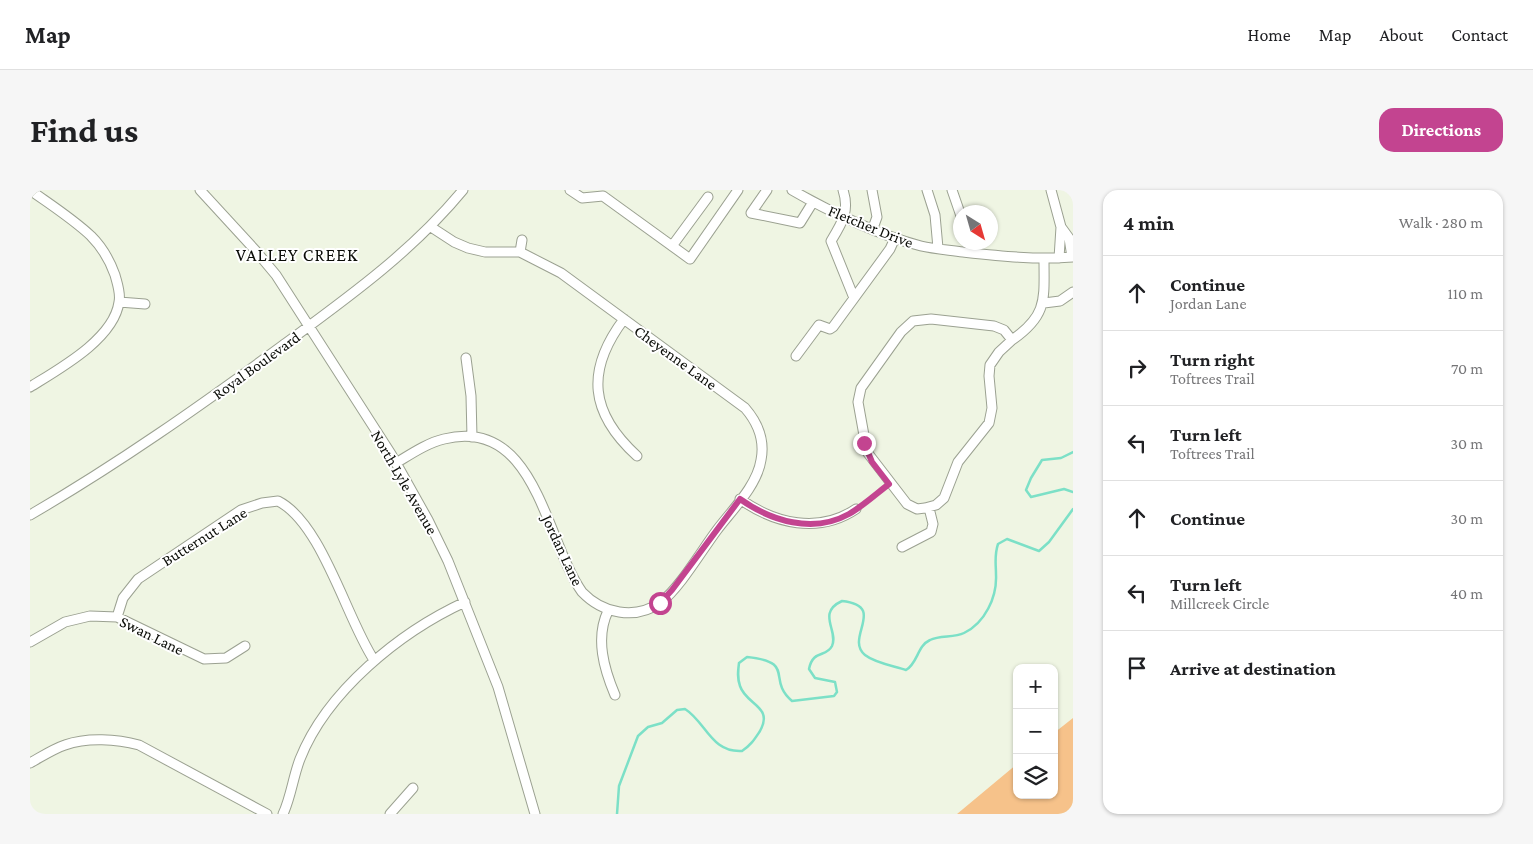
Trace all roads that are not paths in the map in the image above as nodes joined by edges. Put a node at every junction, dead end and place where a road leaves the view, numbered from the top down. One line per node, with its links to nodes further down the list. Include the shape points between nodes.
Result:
1 (30, 190): 32 (street, via 91,236 103,250 116,278)
2 (200, 190): 36 (street, North Lyle Avenue, via 256,251)
3 (463, 190): 17 (street, Royal Boulevard)
4 (570, 190): 22 (street, via 582,198 603,196)
5 (738, 190): 22 (street, via 690,259)
6 (767, 190): 14 (street, via 751,213 800,223)
7 (792, 190): 14 (street, Fletcher Drive)
8 (843, 190): 16 (street)
9 (872, 190): 19 (street, via 877,217)
10 (927, 190): 23 (street, via 935,215)
11 (952, 190): 15 (street)
12 (1051, 190): 18 (street)
13 (708, 197): 22 (street)
14 (813, 202): 16 (street, Fletcher Drive)
15 (957, 205)
16 (845, 216): 19 (street, Fletcher Drive); 31 (street, via 831,241)
17 (431, 227): 25 (street, Cheyenne Lane, via 468,248 484,252); 36 (street, Royal Boulevard, via 386,267)
18 (1061, 227): 27 (street, via 1069,238); 28 (street)
19 (874, 228): 20 (street, Fletcher Drive)
20 (895, 238): 23 (street, Fletcher Drive); 31 (street)
21 (522, 240): 25 (street)
22 (672, 246)
23 (938, 248): 26 (street, Fletcher Drive)
24 (971, 250): 26 (street)
25 (520, 252): 35 (street, Cheyenne Lane, via 560,273)
26 (972, 253): 29 (street, Fletcher Drive)
27 (1073, 257): 28 (street, Fletcher Drive)
28 (1059, 258): 29 (street, Fletcher Drive)
29 (1044, 259): 33 (street)
30 (1073, 292): 33 (street, via 1060,301)
31 (854, 298): 38 (street, via 833,327 820,325)
32 (120, 302): 34 (street); 40 (street, via 115,315 90,347)
33 (1044, 303): 37 (street, via 1032,326)
34 (145, 304)
35 (624, 319): 42 (street, via 604,352 598,385 601,406 611,428); 44 (street, Cheyenne Lane, via 735,400 756,423 762,442 761,461)
36 (310, 325): 43 (street, North Lyle Avenue); 47 (street, Royal Boulevard, via 155,437)
37 (1012, 340): 45 (street, via 990,365 992,408 989,423 958,462 944,498); 45 (street, via 1004,330 994,326 924,318 913,321 862,386 858,399 865,447 872,462 907,504)
38 (796, 356)
39 (466, 358): 41 (street)
40 (30, 387)
41 (472, 437): 43 (street, Jordan Lane, via 444,439); 50 (street, Jordan Lane, via 503,449 520,464 578,586 594,603)
42 (637, 456)
43 (396, 463): 49 (street, North Lyle Avenue, via 428,520)
44 (740, 499): 46 (street, via 762,514 801,524 841,518); 50 (street, via 666,598 644,610)
45 (929, 508): 48 (street, via 934,524 930,532)
46 (856, 509)
47 (30, 515)
48 (902, 547)
49 (465, 602): 54 (street, via 430,621); 61 (street, North Lyle Avenue, via 498,687)
50 (608, 611): 55 (street, via 602,650 606,674)
51 (117, 616): 52 (street, Swan Lane, via 72,619); 53 (street, Swan Lane, via 204,659 226,658); 54 (street, Butternut Lane, via 123,598 138,579 241,510 278,501 293,512 318,547)
52 (30, 642)
53 (245, 646)
54 (374, 660): 59 (street, via 341,694 314,732 300,759)
55 (615, 695)
56 (30, 763): 58 (street, via 65,745 82,741 127,742 139,745)
57 (413, 788): 60 (street)
58 (267, 814)
59 (283, 814)
60 (390, 814)
61 (535, 814)

